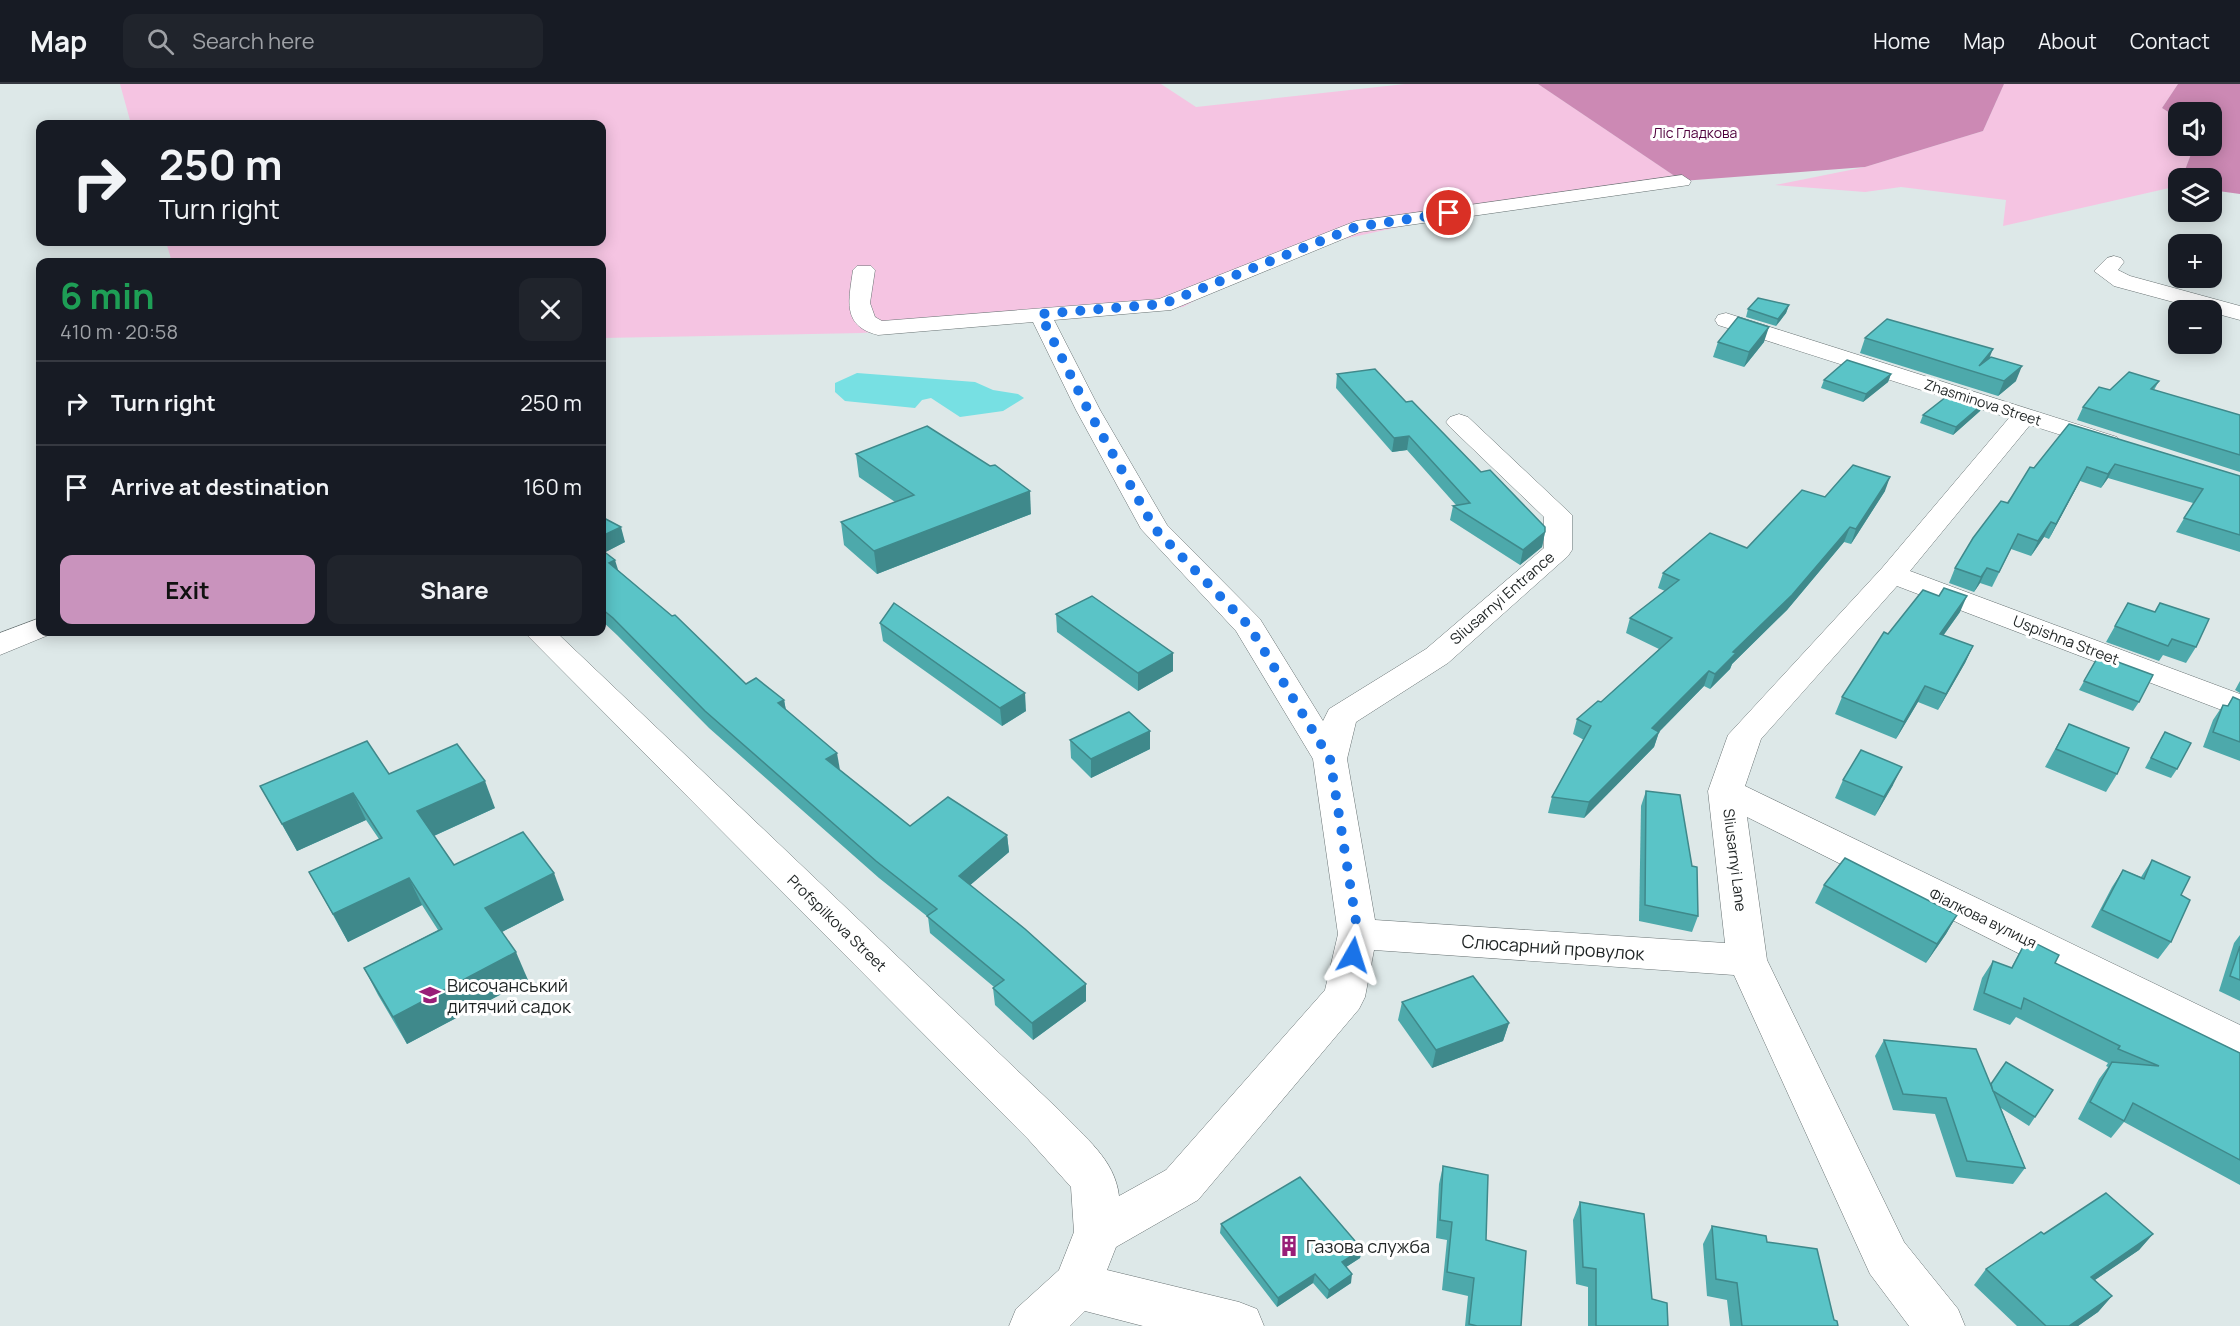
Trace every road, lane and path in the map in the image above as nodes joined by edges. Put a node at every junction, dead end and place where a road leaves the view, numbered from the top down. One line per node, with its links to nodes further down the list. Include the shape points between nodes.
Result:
1 (1682, 181): 5 (street, via 1356,227 1163,304)
2 (2114, 262): 4 (street, via 2105,272 2122,281)
3 (864, 270): 5 (street, via 859,303 865,321 878,328)
4 (2240, 313)
5 (1040, 314): 15 (street, via 1155,529 1249,626)
6 (1726, 320): 7 (street, Zhasminova Street)
7 (2025, 415): 9 (street, Zhasminova Street); 10 (street, Sliusarnyi Lane)
8 (1459, 422): 15 (street, Sliusarnyi Entrance, via 1558,514 1558,550 1437,656 1341,717)
9 (2127, 448)
10 (1892, 574): 14 (street, Uspishna Street); 16 (street, Sliusarnyi Lane, via 1745,735)
11 (36, 629): 13 (street)
12 (543, 636): 20 (street, Profspilkova Street, via 1087,1171 1094,1179)
13 (0, 645)
14 (2240, 706)
15 (1330, 759): 17 (street)
16 (1726, 791): 18 (street, Sliusarnyi Lane); 19 (street, Фіалкова вулиця)
17 (1358, 934): 18 (street, Слюсарний провулок); 20 (street, via 1344,997 1182,1185)
18 (1747, 960): 24 (street, Sliusarnyi Lane, via 1887,1258)
19 (2240, 1045)
20 (1098, 1232): 21 (street)
21 (1077, 1286): 22 (street); 23 (street)
22 (1034, 1326)
23 (1239, 1326)
24 (1940, 1326)

